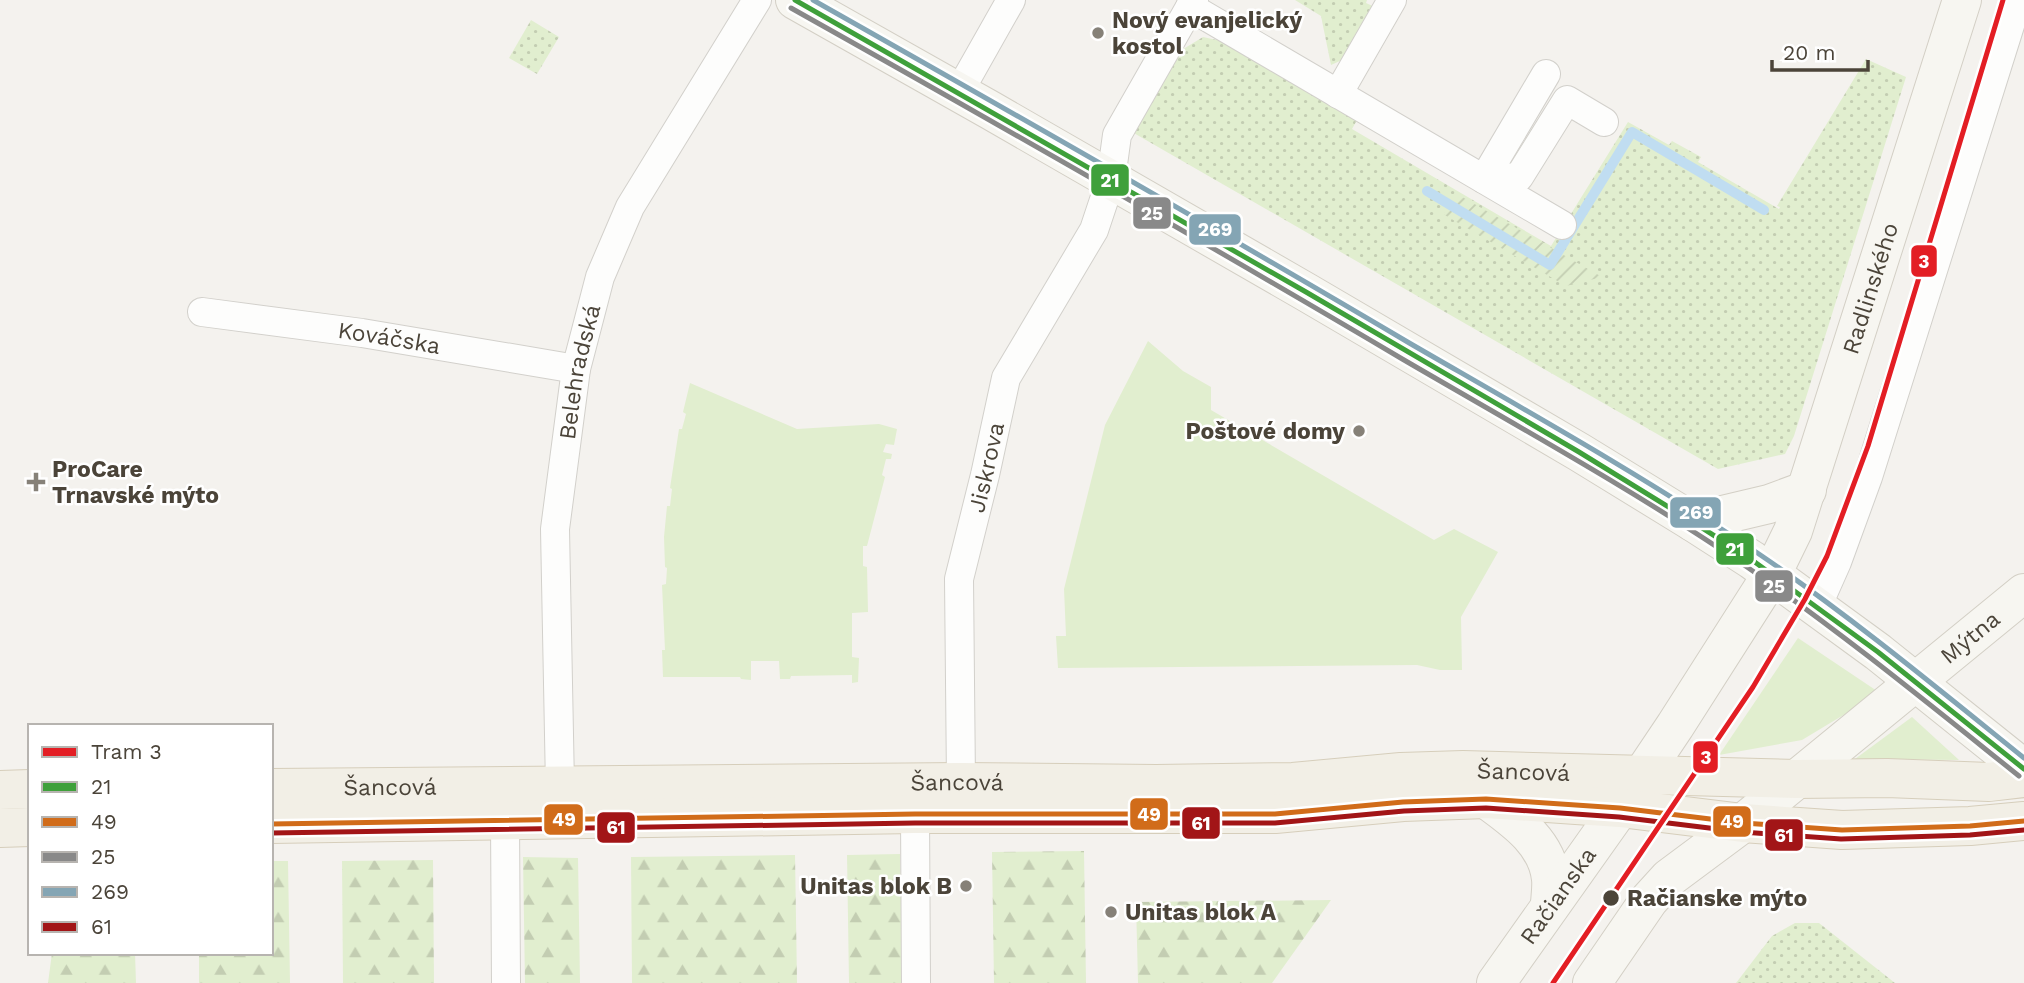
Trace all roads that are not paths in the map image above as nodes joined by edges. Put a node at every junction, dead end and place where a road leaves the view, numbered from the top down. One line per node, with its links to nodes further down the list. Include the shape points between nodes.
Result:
1 (757, 0): 16 (street, Belehradská, via 629,207 600,277)
2 (795, 0): 9 (main road)
3 (1011, 0): 9 (street)
4 (1392, 0): 10 (street)
5 (1962, 0): 17 (main road, Radlinského)
6 (2018, 0): 21 (street, via 1868,477)
7 (1192, 4): 10 (street); 12 (street, Jiskrova, via 1117,135)
8 (1546, 75): 13 (street)
9 (959, 92): 12 (main road)
10 (1338, 94): 13 (street)
11 (1604, 122): 13 (street, via 1567,100 1519,177)
12 (1111, 179): 18 (main road); 27 (street, Jiskrova, via 1094,230 1006,378 959,579)
13 (1484, 179): 14 (street)
14 (1562, 225)
15 (202, 312): 16 (street, Kováčska)
16 (576, 369): 28 (street, Belehradská, via 555,529)
17 (1807, 490): 18 (main road); 19 (main road, Radlinského)
18 (1693, 522): 19 (main road)
19 (1772, 574): 21 (main road); 24 (main road)
20 (2024, 593): 22 (main road, Mýtna)
21 (1817, 607): 22 (main road)
22 (1916, 682): 23 (main road); 26 (main road)
23 (2024, 769)
24 (1642, 774): 26 (main road); 27 (main road, Šancová, via 1463,770 1280,783); 33 (main road)
25 (2024, 778): 26 (main road, via 1989,782)
26 (1796, 779): 37 (main road)
27 (961, 782): 28 (main road, Šancová)
28 (560, 786): 29 (main road, Šancová)
29 (273, 788)
30 (28, 789): 31 (main road)
31 (0, 790)
32 (1486, 799): 33 (main road, Šancová); 34 (main road, Šancová, via 1275,814); 41 (main road, via 1537,843 1551,877)
33 (1620, 808): 37 (main road); 41 (main road, Račianska)
34 (915, 814): 35 (main road, Šancová); 43 (street, Šancová)
35 (505, 820): 38 (main road, Šancová); 42 (street)
36 (2024, 821): 37 (main road, via 1842,830)
37 (1743, 823): 45 (main road, via 1669,878)
38 (273, 824)
39 (28, 827): 40 (main road)
40 (0, 828)
41 (1550, 906): 44 (main road, Račianska)
42 (506, 983)
43 (916, 983)
44 (1496, 983)
45 (1592, 983)

